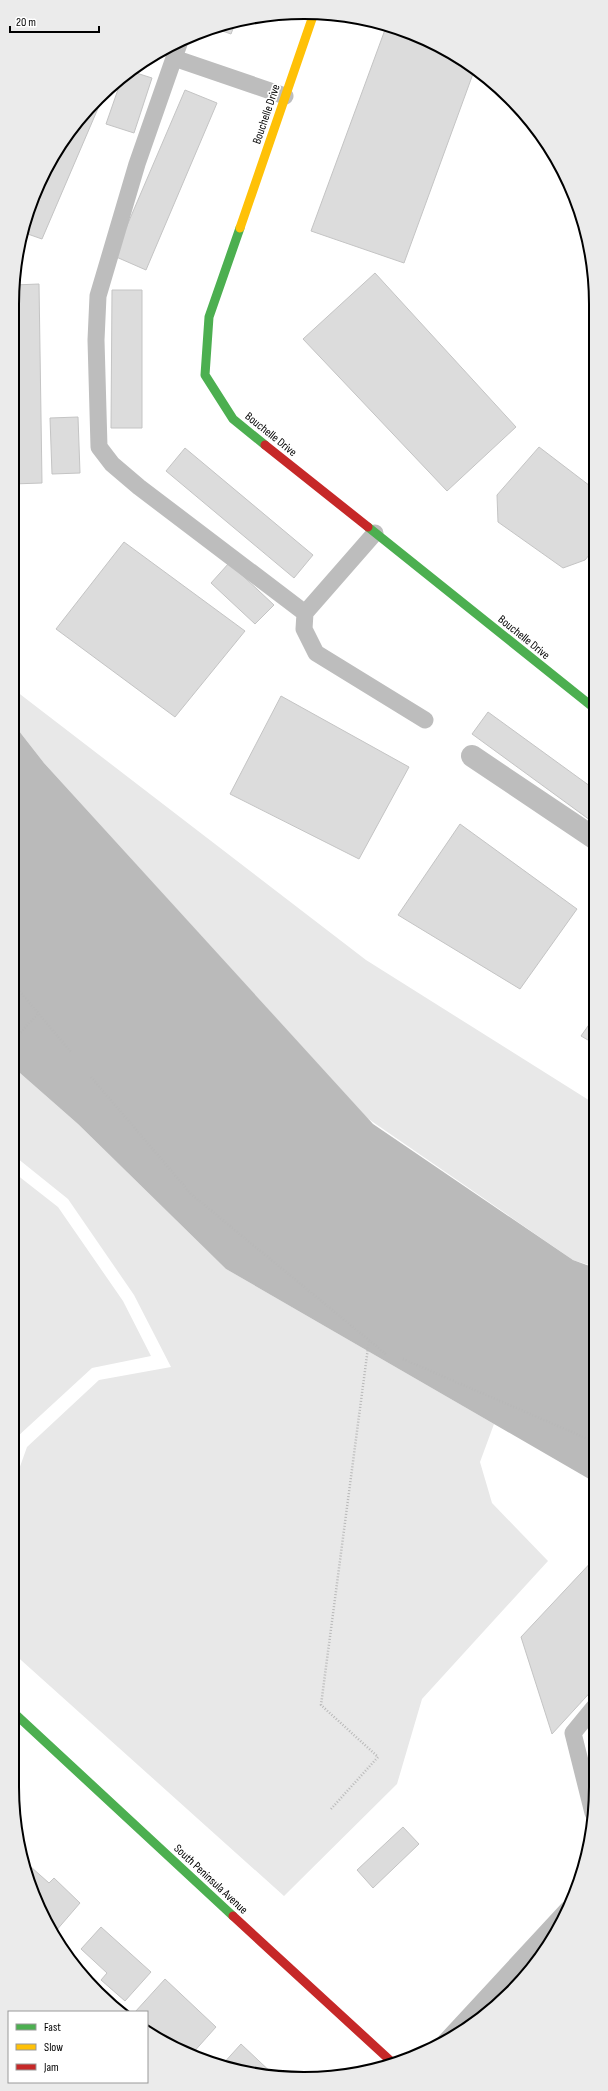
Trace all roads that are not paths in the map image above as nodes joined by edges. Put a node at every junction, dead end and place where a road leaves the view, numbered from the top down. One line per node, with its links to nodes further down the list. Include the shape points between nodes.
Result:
1 (312, 19): 4 (street, Bouchelle Drive)
2 (177, 48): 3 (lane)
3 (174, 58): 4 (lane); 6 (lane, via 137,164 98,296 98,447 112,464 139,487)
4 (285, 96): 5 (street, Bouchelle Drive, via 209,317 205,375 233,419)
5 (375, 533): 6 (lane); 7 (street, Bouchelle Drive)
6 (305, 613): 8 (lane, via 304,629 316,653)
7 (589, 704)
8 (425, 720)
9 (472, 756): 10 (street)
10 (589, 835)
11 (589, 1714): 13 (lane, via 573,1733)
12 (19, 1718): 16 (street, South Peninsula Avenue)
13 (589, 1792)
14 (554, 1924): 15 (lane)
15 (461, 2025)
16 (389, 2059)

